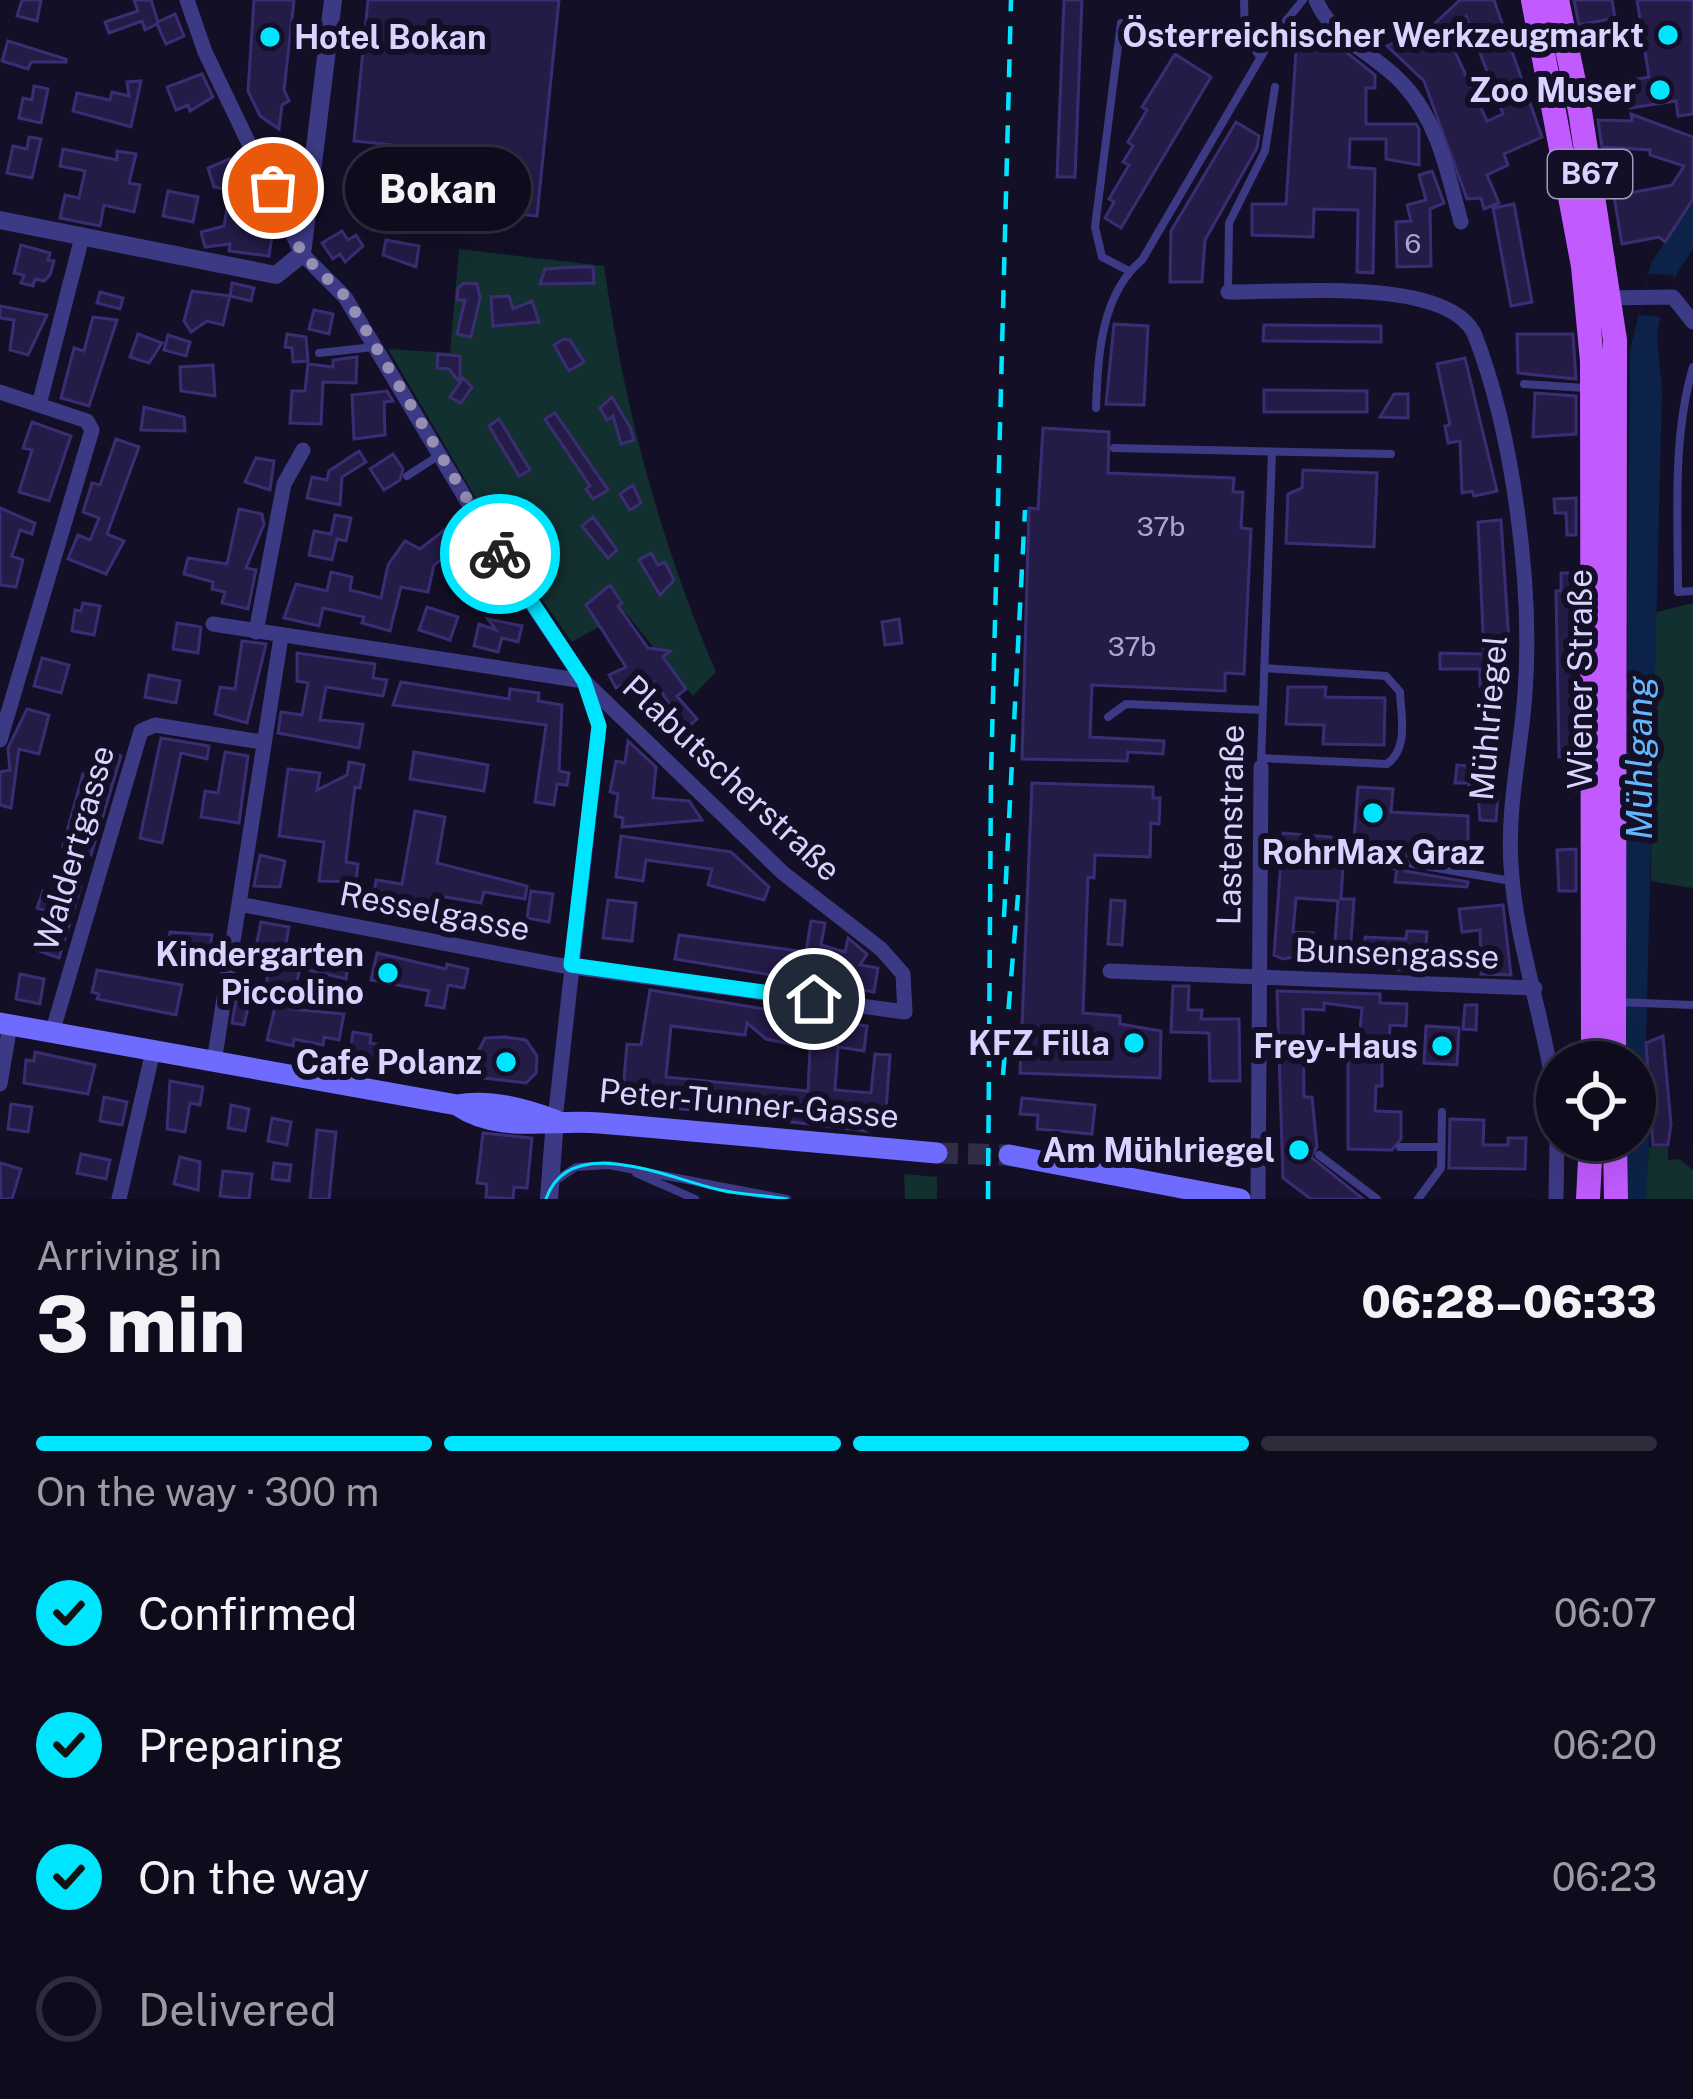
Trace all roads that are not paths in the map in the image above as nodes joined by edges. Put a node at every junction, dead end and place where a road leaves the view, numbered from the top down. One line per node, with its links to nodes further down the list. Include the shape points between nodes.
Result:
1 (187, 0): 14 (street)
2 (334, 0): 14 (street)
3 (1244, 0): 9 (lane, via 1246,35)
4 (1303, 0): 9 (lane)
5 (1316, 0): 12 (street, via 1335,30 1419,104)
6 (1533, 0): 17 (main road, Wiener Straße / B67)
7 (1557, 0): 17 (main road, Wiener Straße / B67)
8 (1121, 23): 15 (lane, via 1095,226 1102,257)
9 (1261, 57): 15 (lane)
10 (1275, 87): 16 (lane, via 1265,151 1229,223)
11 (0, 220): 13 (street)
12 (1461, 222)
13 (82, 237): 14 (street, via 276,275); 25 (street)
14 (302, 254): 19 (street, Plabutscherstraße, via 346,297)
15 (1129, 271): 26 (lane, via 1103,328)
16 (1228, 292): 47 (street, Mühlriegel, via 1431,300 1467,319 1483,356 1522,555 1526,694 1510,800)
17 (1608, 298): 18 (street, via 1670,298); 23 (main road, Wiener Straße / B67); 53 (main road, Wiener Straße / B67, via 1615,340)
18 (1693, 322)
19 (375, 346): 20 (lane); 31 (street, Plabutscherstraße)
20 (319, 353)
21 (1693, 367): 35 (lane, via 1682,436 1678,592)
22 (1525, 384): 23 (lane)
23 (1592, 388): 59 (main road, Wiener Straße / B67)
24 (0, 392): 25 (street)
25 (39, 405): 43 (street, via 87,421 92,430)
26 (1096, 408)
27 (1114, 448): 29 (lane)
28 (303, 450): 37 (street, via 284,484)
29 (1272, 452): 30 (lane); 39 (lane, Lastenstraße)
30 (1391, 454)
31 (440, 455): 32 (lane); 33 (street, Plabutscherstraße)
32 (407, 476)
33 (484, 529): 34 (lane); 40 (street, Plabutscherstraße)
34 (464, 543)
35 (1693, 591)
36 (214, 624): 37 (street)
37 (256, 632): 38 (street)
38 (280, 637): 40 (street); 44 (street)
39 (1264, 668): 41 (lane, Lastenstraße); 45 (lane, via 1386,676 1400,692 1402,739 1387,764)
40 (584, 681): 49 (street, via 599,726); 55 (street, Plabutscherstraße, via 782,873 881,950 903,974)
41 (1263, 710): 42 (lane, via 1126,704); 45 (lane, Lastenstraße)
42 (1108, 717)
43 (0, 740)
44 (262, 742): 48 (street); 57 (street, Waldertgasse, via 155,725 139,734)
45 (1261, 763): 51 (street, Lastenstraße)
46 (1408, 863): 47 (lane)
47 (1512, 881): 52 (street, Mühlriegel)
48 (239, 904): 49 (street, Resselgasse); 62 (street)
49 (571, 965): 55 (street, Resselgasse); 65 (street)
50 (1110, 971): 51 (street, Bunsengasse)
51 (1257, 978): 52 (street, Bunsengasse); 80 (street, Lastenstraße)
52 (1534, 988): 58 (street, Mühlriegel)
53 (1620, 1002): 54 (lane); 60 (main road, Wiener Straße / B67)
54 (1693, 1005)
55 (905, 1012)
56 (5, 1024): 57 (main road, Peter-Tunner-Gasse); 63 (street)
57 (52, 1033): 61 (main road, Peter-Tunner-Gasse)
58 (1546, 1041)
59 (1593, 1041)
60 (1616, 1041)
61 (154, 1051): 62 (main road, Peter-Tunner-Gasse); 76 (street)
62 (214, 1062): 65 (main road, Peter-Tunner-Gasse, via 457,1106 474,1117 527,1125)
63 (0, 1084)
64 (1442, 1112): 67 (lane)
65 (555, 1120): 68 (main road, Peter-Tunner-Gasse); 75 (street)
66 (1400, 1147): 67 (lane)
67 (1442, 1147): 82 (lane, via 1441,1168)
68 (937, 1153)
69 (1319, 1154): 81 (lane)
70 (1009, 1155): 79 (main road)
71 (1557, 1161): 83 (street)
72 (1590, 1161): 84 (main road)
73 (1615, 1161): 85 (main road)
74 (622, 1167): 75 (lane, via 576,1167); 77 (lane); 78 (lane)
75 (550, 1193)
76 (119, 1199)
77 (695, 1199)
78 (787, 1199)
79 (1240, 1199)
80 (1258, 1199)
81 (1377, 1199)
82 (1418, 1199)
83 (1556, 1199)
84 (1588, 1199)
85 (1616, 1199)

